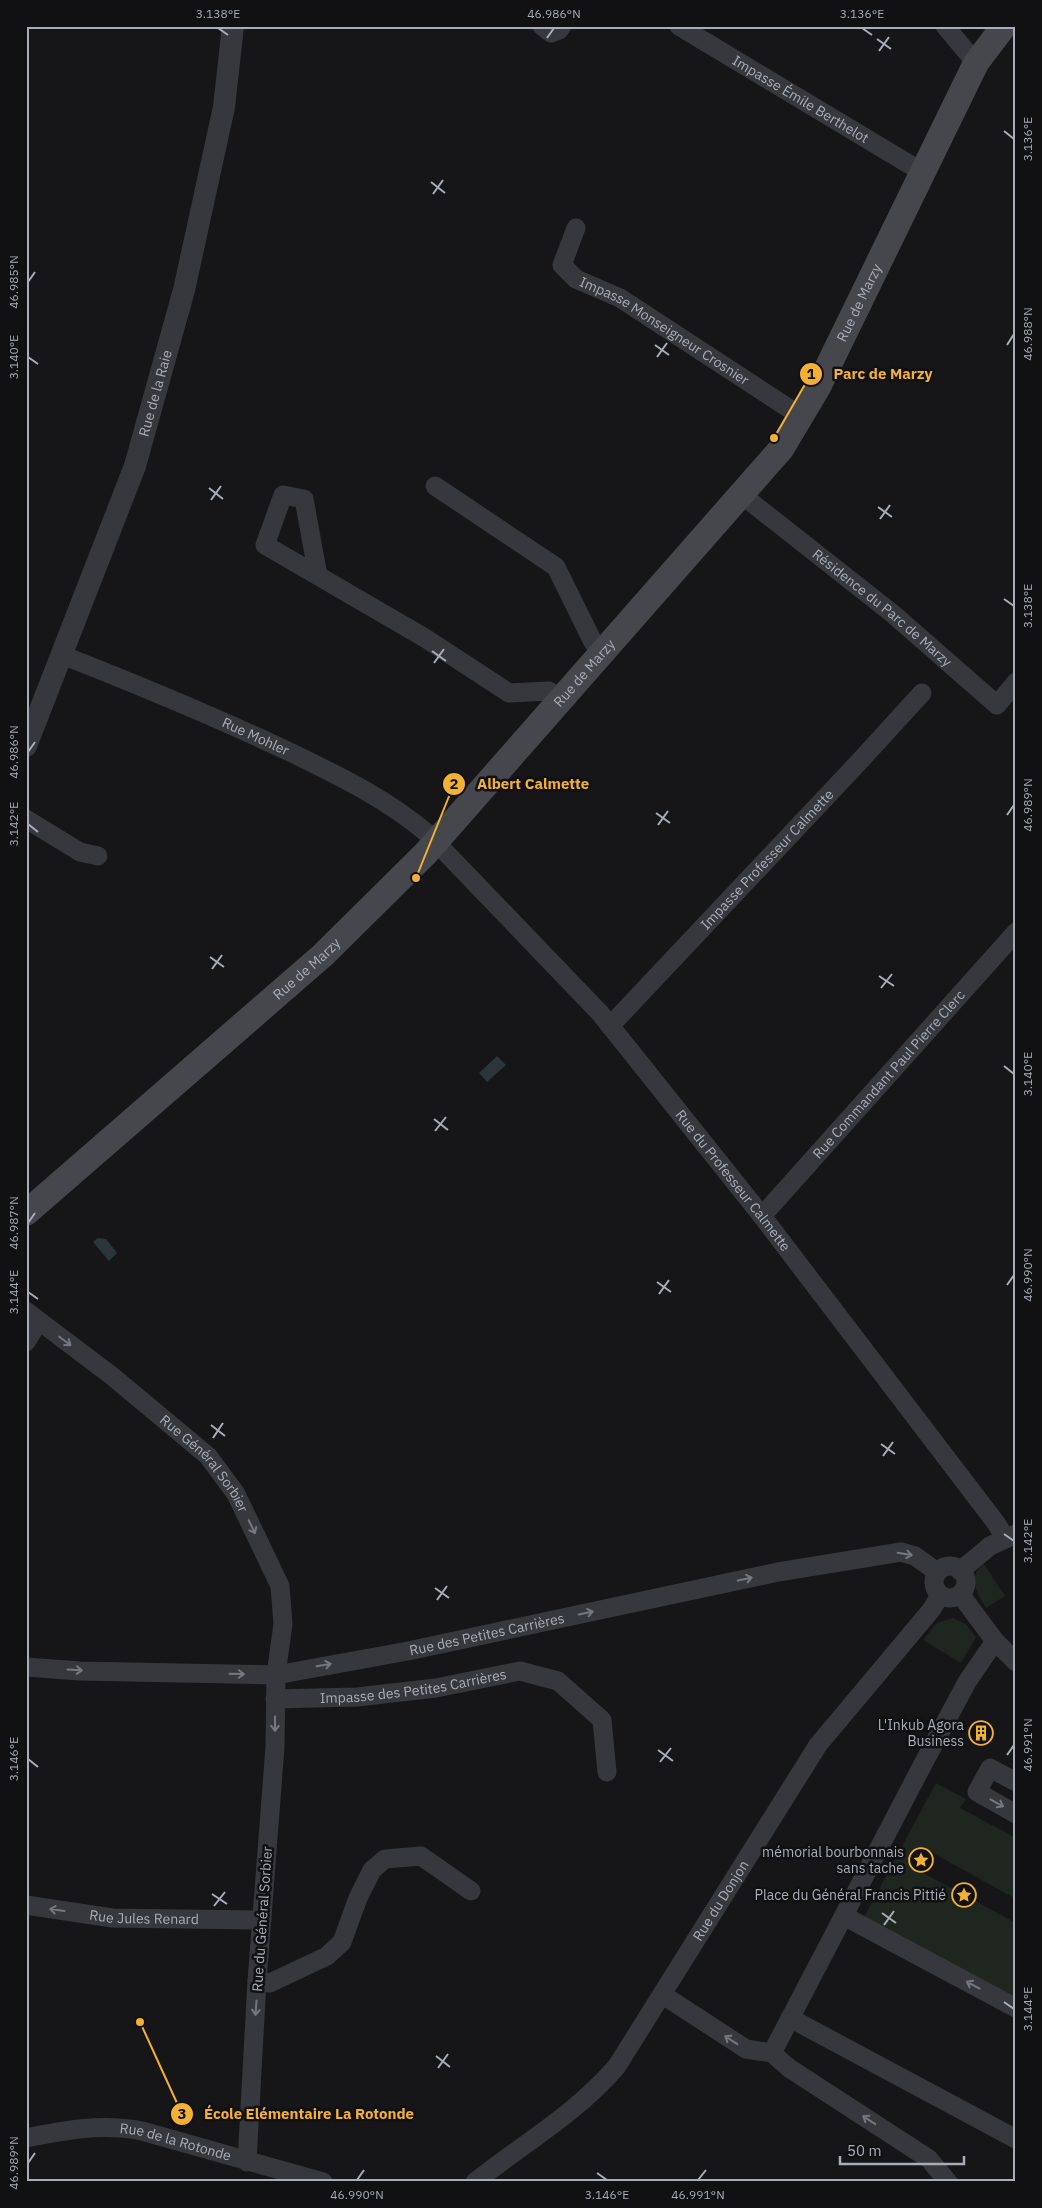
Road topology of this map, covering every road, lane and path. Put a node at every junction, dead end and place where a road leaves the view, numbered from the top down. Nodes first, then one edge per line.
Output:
1 (233, 26) edge
2 (542, 26) edge
3 (562, 26) edge
4 (679, 26) edge
5 (945, 26) edge
6 (1004, 26) edge
7 (976, 63) junction
8 (922, 172) junction
9 (576, 228) dead end
10 (802, 417) junction
11 (435, 486) dead end
12 (742, 496) junction
13 (318, 576) dead end
14 (604, 653) junction
15 (62, 655) junction
16 (1016, 682) edge
17 (922, 693) dead end
18 (562, 700) junction
19 (26, 746) edge
20 (26, 819) edge
21 (436, 842) junction
22 (98, 856) dead end
23 (1016, 932) edge
24 (610, 1026) junction
25 (26, 1213) edge
26 (762, 1216) junction
27 (33, 1316) edge
28 (26, 1342) edge
29 (1011, 1537) edge
30 (960, 1570) junction
31 (938, 1572) junction
32 (960, 1594) junction
33 (940, 1595) junction
34 (996, 1641) junction
35 (1016, 1662) edge
36 (26, 1667) edge
37 (276, 1675) junction
38 (275, 1699) junction
39 (607, 1772) dead end
40 (1016, 1782) edge
41 (1016, 1814) edge
42 (471, 1891) dead end
43 (26, 1905) edge
44 (844, 1916) junction
45 (262, 1920) junction
46 (257, 1981) junction
47 (662, 1994) junction
48 (1016, 2008) edge
49 (790, 2018) junction
50 (772, 2053) junction
51 (26, 2138) edge
52 (1016, 2139) edge
53 (248, 2162) junction
54 (323, 2182) edge
55 (475, 2182) edge
56 (948, 2182) edge

1 - 15 street, Rue de la Raie
2 - 3 street
4 - 8 street, Impasse Émile Berthelot
5 - 7 street
6 - 7 main road, Rue de Marzy
7 - 8 main road, Rue de Marzy
8 - 10 main road, Rue de Marzy
9 - 10 street, Impasse Monseigneur Crosnier
10 - 12 main road, Rue de Marzy
11 - 14 street
12 - 14 main road, Rue de Marzy
12 - 16 street, Résidence du Parc de Marzy
13 - 18 street
14 - 18 main road, Rue de Marzy
15 - 19 street, Rue de la Raie
15 - 21 street, Rue Mohler
17 - 24 street, Impasse Professeur Calmette
18 - 21 main road, Rue de Marzy
20 - 22 street
21 - 24 street, Rue du Professeur Calmette
21 - 25 main road, Rue de Marzy
23 - 26 street, Rue Commandant Paul Pierre Clerc
24 - 26 street, Rue du Professeur Calmette
26 - 29 street, Rue du Professeur Calmette
27 - 28 street
27 -> 37 street, Rue Général Sorbier
29 - 30 street
30 - 31 street
30 - 32 street
31 - 33 street
37 -> 31 street, Rue des Petites Carrières
32 - 33 street
32 - 34 street
33 - 47 street, Rue du Donjon
34 - 35 street
34 - 44 street
36 -> 37 street, Rue des Petites Carrières
37 - 38 street, Rue du Général Sorbier
38 - 39 street, Impasse des Petites Carrières
38 -> 45 street, Rue du Général Sorbier
40 -> 41 street
42 - 46 street
45 -> 43 street, Rue Jules Renard
48 -> 44 street
44 - 49 street
45 - 46 street, Rue du Général Sorbier
46 -> 53 street, Rue du Général Sorbier
50 -> 47 street
47 - 55 street, Rue du Donjon
49 - 50 street
49 - 52 street
56 -> 50 street
51 - 53 street, Rue de la Rotonde
53 - 54 street, Rue de la Rotonde

